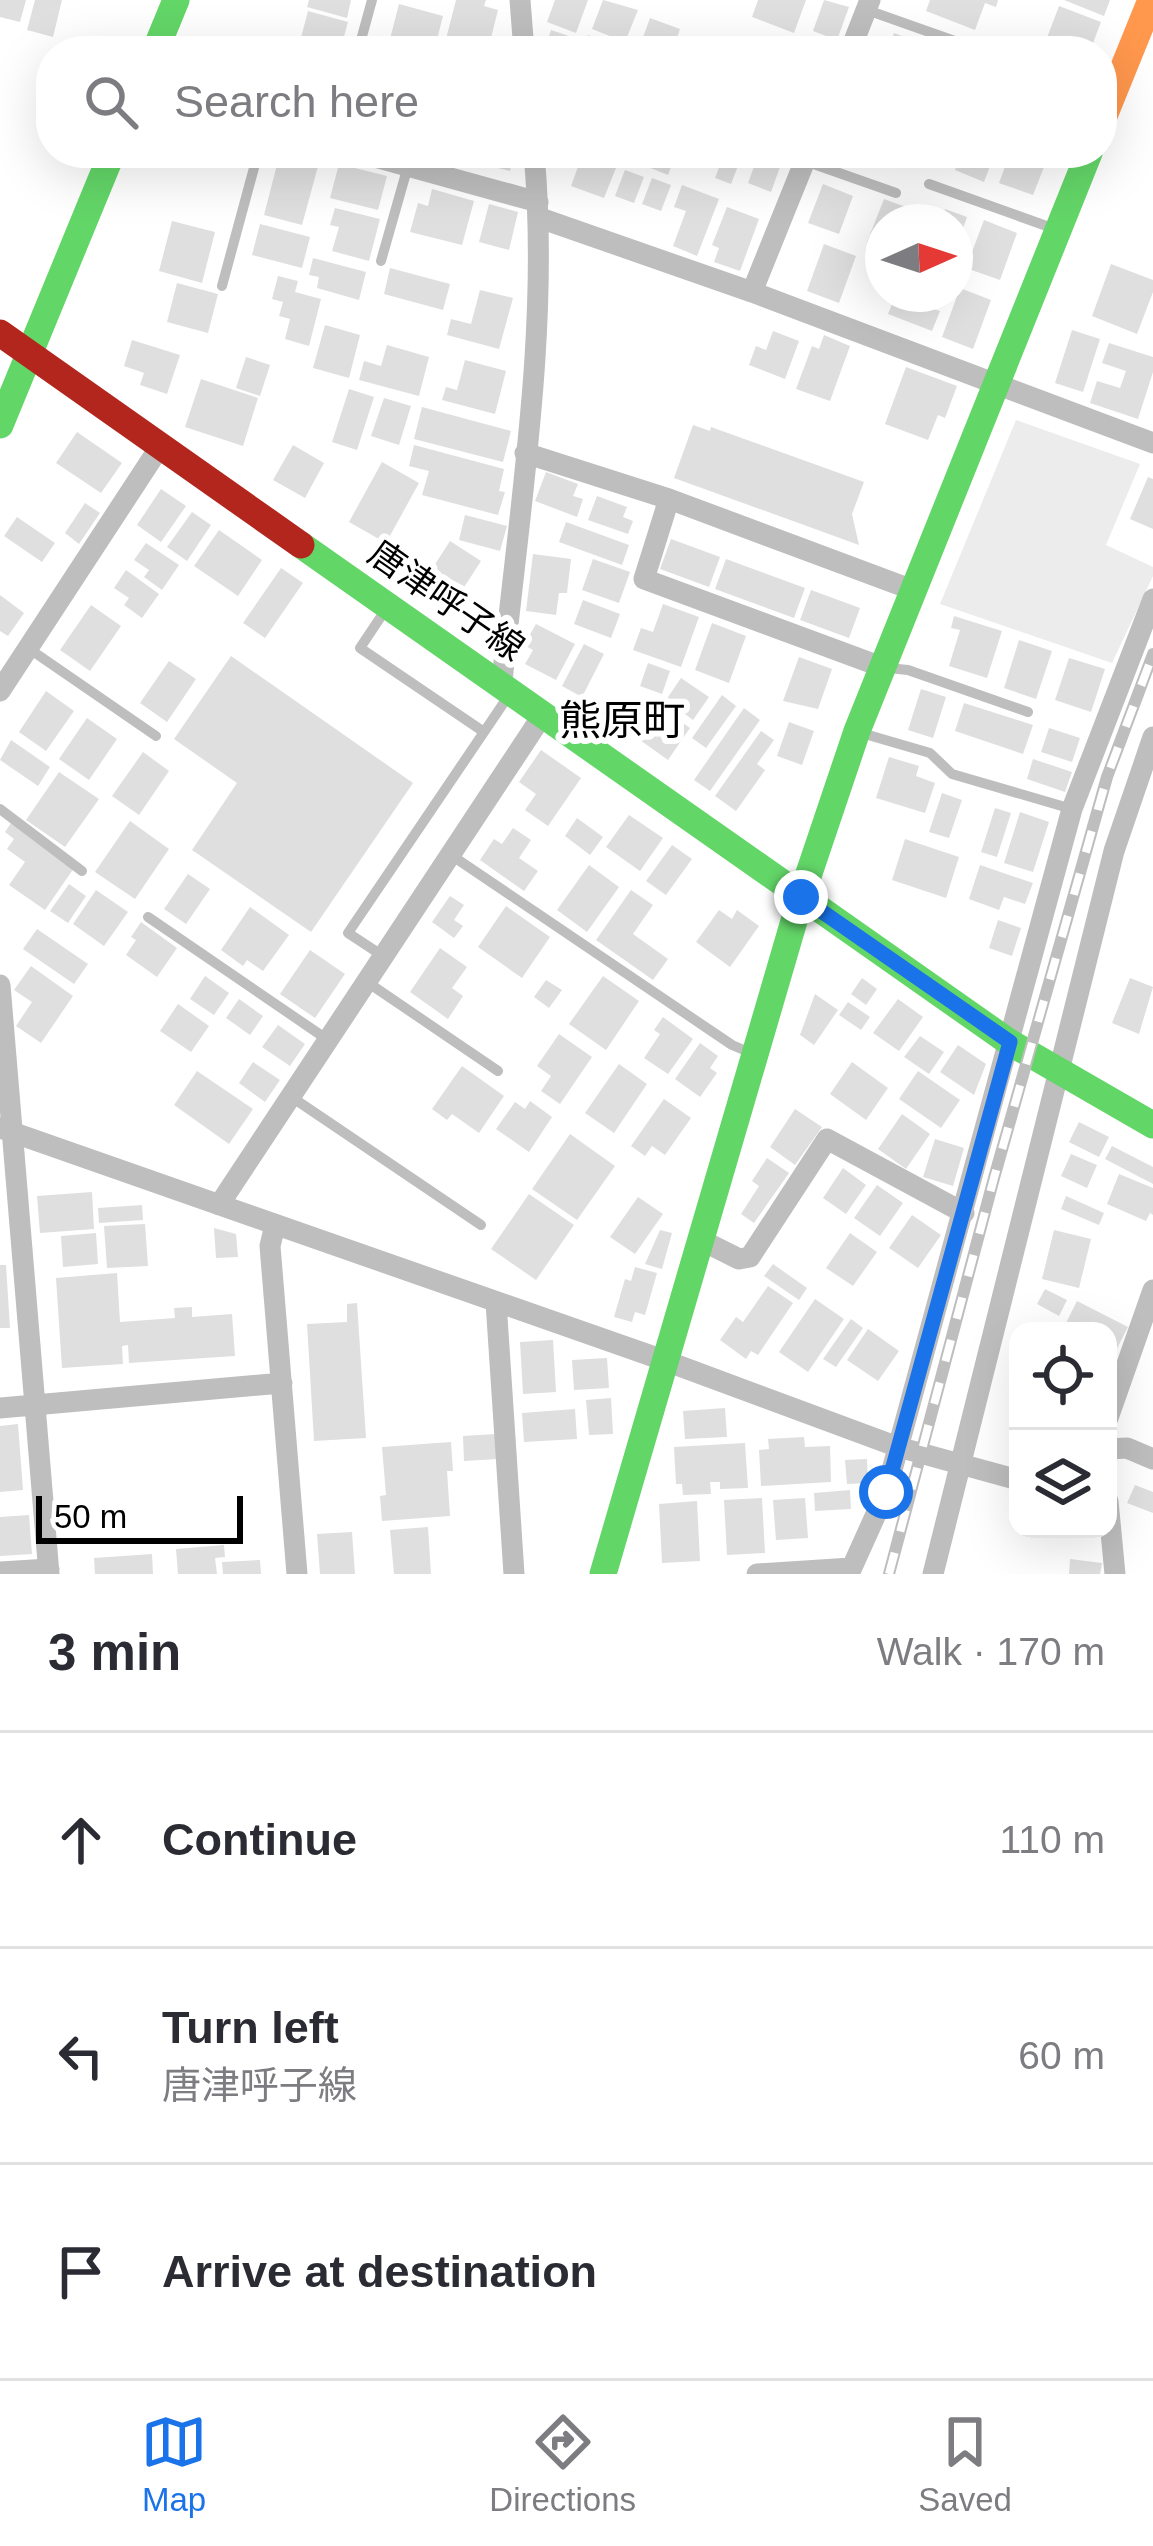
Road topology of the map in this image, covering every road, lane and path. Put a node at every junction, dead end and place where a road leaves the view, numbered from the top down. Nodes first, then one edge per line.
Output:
1 (176, 0) edge
2 (372, 0) edge
3 (520, 0) edge
4 (1151, 0) edge
5 (868, 5) edge
6 (160, 36) edge
7 (362, 36) edge
8 (524, 36) edge
9 (856, 36) edge
10 (946, 36) edge
11 (1145, 37) edge
12 (1117, 92) edge
13 (106, 168) edge
14 (254, 168) edge
15 (406, 168) edge
16 (413, 168) edge
17 (535, 168) edge
18 (803, 168) edge
19 (833, 168) edge
20 (1083, 168) edge
21 (929, 184) dead end
22 (896, 194) dead end
23 (539, 210) junction
24 (1058, 230) junction
25 (382, 261) dead end
26 (222, 286) dead end
27 (752, 292) junction
28 (0, 333) edge
29 (29, 353) junction
30 (997, 383) junction
31 (0, 424) edge
32 (1153, 443) edge
33 (161, 445) junction
34 (525, 453) junction
35 (668, 500) junction
36 (913, 590) junction
37 (1153, 599) edge
38 (389, 604) junction
39 (28, 648) junction
40 (882, 667) junction
41 (507, 686) junction
42 (0, 691) edge
43 (1028, 712) dead end
44 (544, 713) junction
45 (856, 731) junction
46 (484, 732) junction
47 (156, 736) dead end
48 (1153, 736) edge
49 (0, 809) edge
50 (1072, 809) junction
51 (450, 854) junction
52 (82, 871) dead end
53 (801, 897) junction
54 (148, 916) dead end
55 (383, 956) junction
56 (366, 981) junction
57 (0, 985) edge
58 (328, 1040) junction
59 (1010, 1042) junction
60 (754, 1054) junction
61 (498, 1071) dead end
62 (1057, 1071) junction
63 (290, 1096) junction
64 (1153, 1124) edge
65 (6, 1131) edge
66 (219, 1205) junction
67 (964, 1213) junction
68 (275, 1225) junction
69 (481, 1225) dead end
70 (699, 1239) junction
71 (11, 1249) edge
72 (1153, 1290) edge
73 (496, 1302) junction
74 (666, 1361) junction
75 (282, 1383) junction
76 (1117, 1392) edge
77 (35, 1405) junction
78 (0, 1408) edge
79 (898, 1447) junction
80 (1117, 1449) edge
81 (1153, 1459) edge
82 (960, 1466) junction
83 (1009, 1478) edge
84 (1111, 1538) edge
85 (850, 1571) edge
86 (0, 1572) edge
87 (49, 1572) edge
88 (297, 1574) edge
89 (514, 1574) edge
90 (603, 1574) edge
91 (757, 1574) edge
92 (933, 1574) edge
93 (1114, 1574) edge

1 - 6 street
2 - 7 lane
3 - 8 street
4 - 11 street
5 - 9 street
5 - 10 lane
11 - 12 street
13 - 29 street
14 - 26 lane
15 - 25 lane
16 - 23 street
17 - 23 street
18 - 27 street
19 - 22 lane
20 - 24 street
21 - 24 lane
23 - 27 street
23 - 34 street
24 - 30 street
27 - 30 street
28 - 29 street, 唐津呼子線
29 - 31 street
29 - 33 street, 唐津呼子線
30 - 32 street
30 - 36 street
33 - 38 street, 唐津呼子線
33 - 39 street
34 - 35 street
34 - 41 street
35 - 36 street
35 - 40 street
36 - 40 street
37 - 50 street
38 - 41 street, 唐津呼子線
38 - 46 lane
39 - 42 street
39 - 47 lane
40 - 43 lane
40 - 45 street
41 - 44 street, 唐津呼子線
41 - 46 lane
44 - 51 street
44 - 53 street, 唐津呼子線
45 - 50 lane
45 - 53 street
46 - 55 lane
48 - 62 street
49 - 52 lane
50 - 59 street
51 - 55 street
51 - 60 lane
53 - 59 street, 唐津呼子線
53 - 60 street
54 - 58 lane
55 - 56 street
56 - 58 street
56 - 61 lane
57 - 65 street
58 - 63 street
59 - 62 street, 唐津呼子線
59 - 67 street
60 - 70 street
62 - 64 street, 唐津呼子線
62 - 82 street
63 - 66 street
63 - 69 lane
65 - 66 street
65 - 71 street
66 - 68 street
67 - 70 street
67 - 79 street
68 - 73 street
68 - 75 street
70 - 74 street
71 - 77 street
72 - 76 street
73 - 74 street
73 - 89 street
74 - 79 street
74 - 90 street
75 - 77 street
75 - 88 street
77 - 78 street
77 - 87 street
79 - 82 street
79 - 85 street
80 - 81 street
82 - 83 street
82 - 92 street
84 - 93 street
85 - 91 street
86 - 87 street

